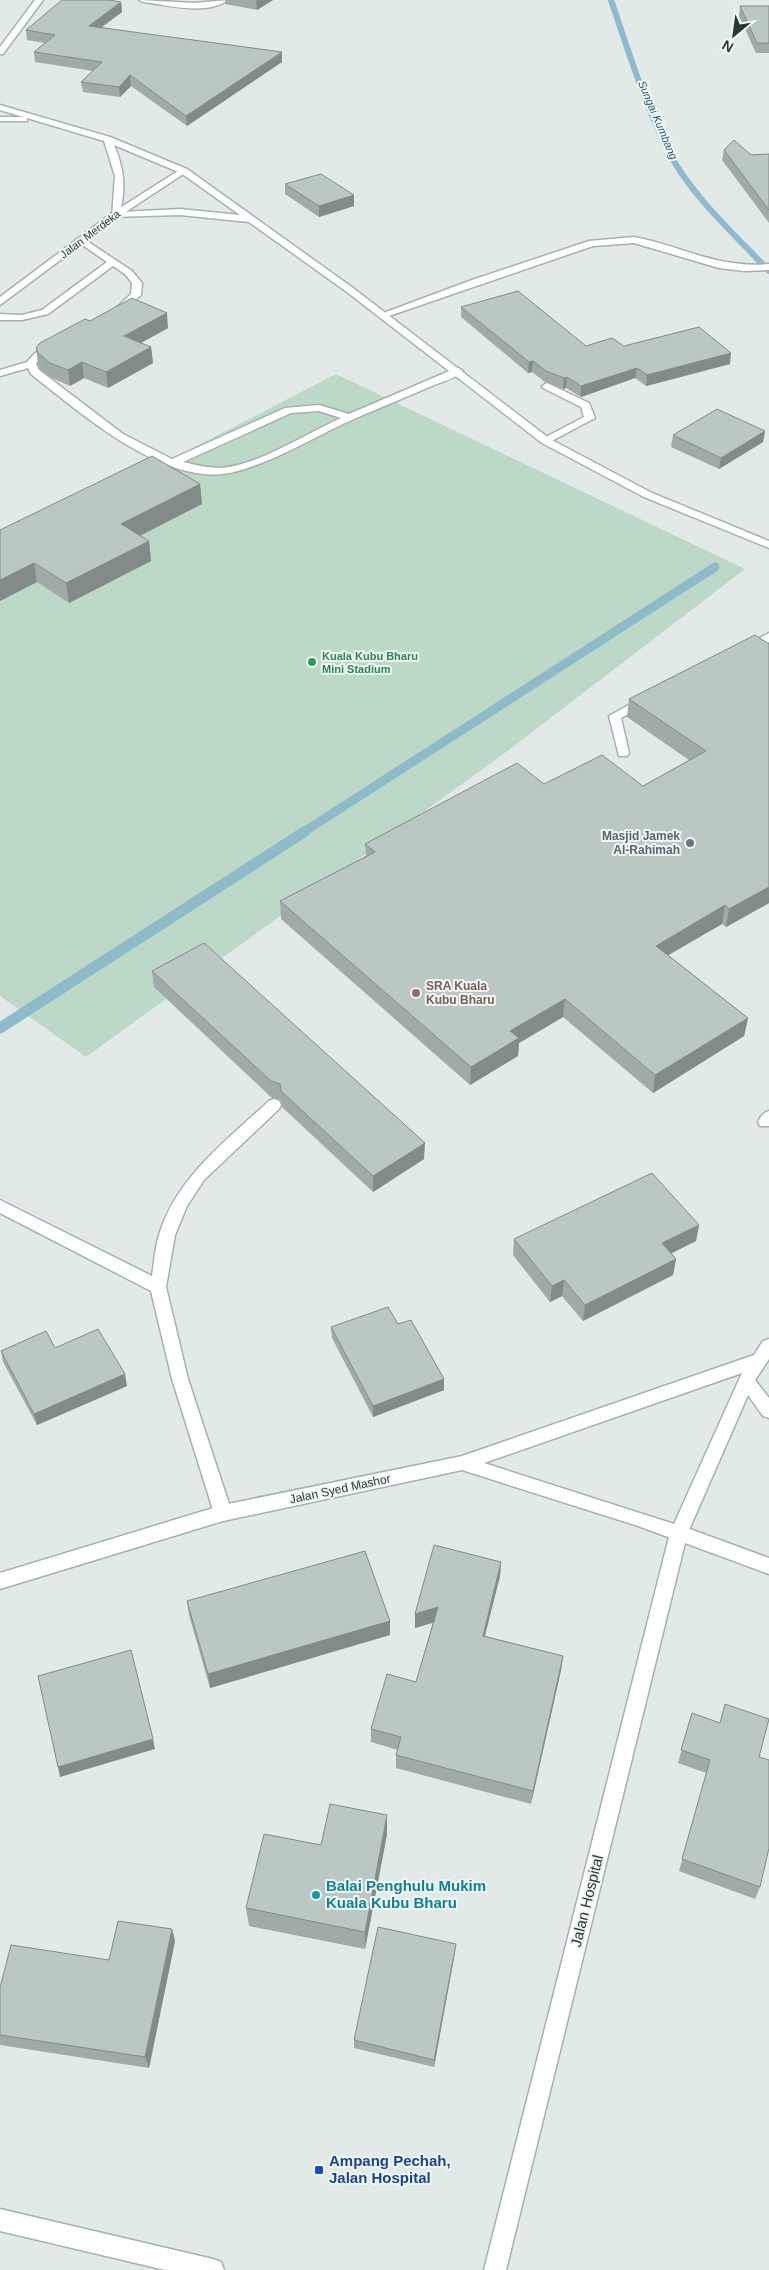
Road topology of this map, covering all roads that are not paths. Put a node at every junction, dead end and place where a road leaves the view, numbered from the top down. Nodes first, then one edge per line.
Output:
1 (38, 0) edge
2 (143, 0) edge
3 (224, 0) edge
4 (20, 24) junction
5 (0, 42) edge
6 (0, 52) edge
7 (0, 107) edge
8 (0, 119) edge
9 (45, 120) junction
10 (108, 138) junction
11 (184, 171) junction
12 (115, 215) junction
13 (251, 219) junction
14 (81, 240) junction
15 (113, 262) junction
16 (769, 267) edge
17 (0, 302) edge
18 (383, 315) junction
19 (0, 318) edge
20 (106, 318) edge
21 (63, 341) edge
22 (31, 364) junction
23 (458, 371) junction
24 (0, 373) edge
25 (548, 386) edge
26 (350, 417) junction
27 (546, 441) junction
28 (174, 462) junction
29 (769, 545) edge
30 (769, 637) edge
31 (735, 654) edge
32 (658, 694) edge
33 (623, 753) dead end
34 (274, 1104) edge
35 (0, 1206) edge
36 (158, 1287) junction
37 (769, 1346) edge
38 (759, 1360) junction
39 (746, 1380) junction
40 (769, 1411) edge
41 (462, 1464) junction
42 (223, 1513) junction
43 (679, 1533) junction
44 (769, 1566) edge
45 (0, 1581) edge
46 (0, 2220) edge
47 (213, 2270) edge
48 (495, 2270) edge

1 - 4 main road
2 - 3 main road
4 - 5 main road
4 - 6 main road
7 - 9 main road
8 - 9 main road
9 - 10 main road
10 - 11 main road
10 - 12 main road
11 - 12 main road, Jalan Merdeka
11 - 13 main road
12 - 13 main road
12 - 14 main road, Jalan Merdeka
13 - 18 main road
14 - 15 main road
14 - 17 main road, Jalan Merdeka
15 - 19 main road
15 - 20 main road
16 - 18 main road
18 - 23 main road
21 - 22 main road
22 - 24 main road
22 - 28 main road
23 - 26 main road
23 - 27 main road
25 - 27 main road
26 - 28 main road
26 - 28 main road
27 - 29 main road
30 - 31 main road
32 - 33 main road
34 - 36 main road
35 - 36 main road
36 - 42 main road
37 - 38 main road, Jalan Hospital
38 - 39 main road, Jalan Hospital
38 - 41 main road
39 - 40 main road
39 - 43 main road, Jalan Hospital
41 - 42 main road, Jalan Syed Mashor
41 - 43 main road, Jalan Syed Mashor
42 - 45 main road, Jalan Syed Mashor
43 - 44 main road, Jalan Syed Mashor
43 - 48 main road, Jalan Hospital
46 - 47 main road

